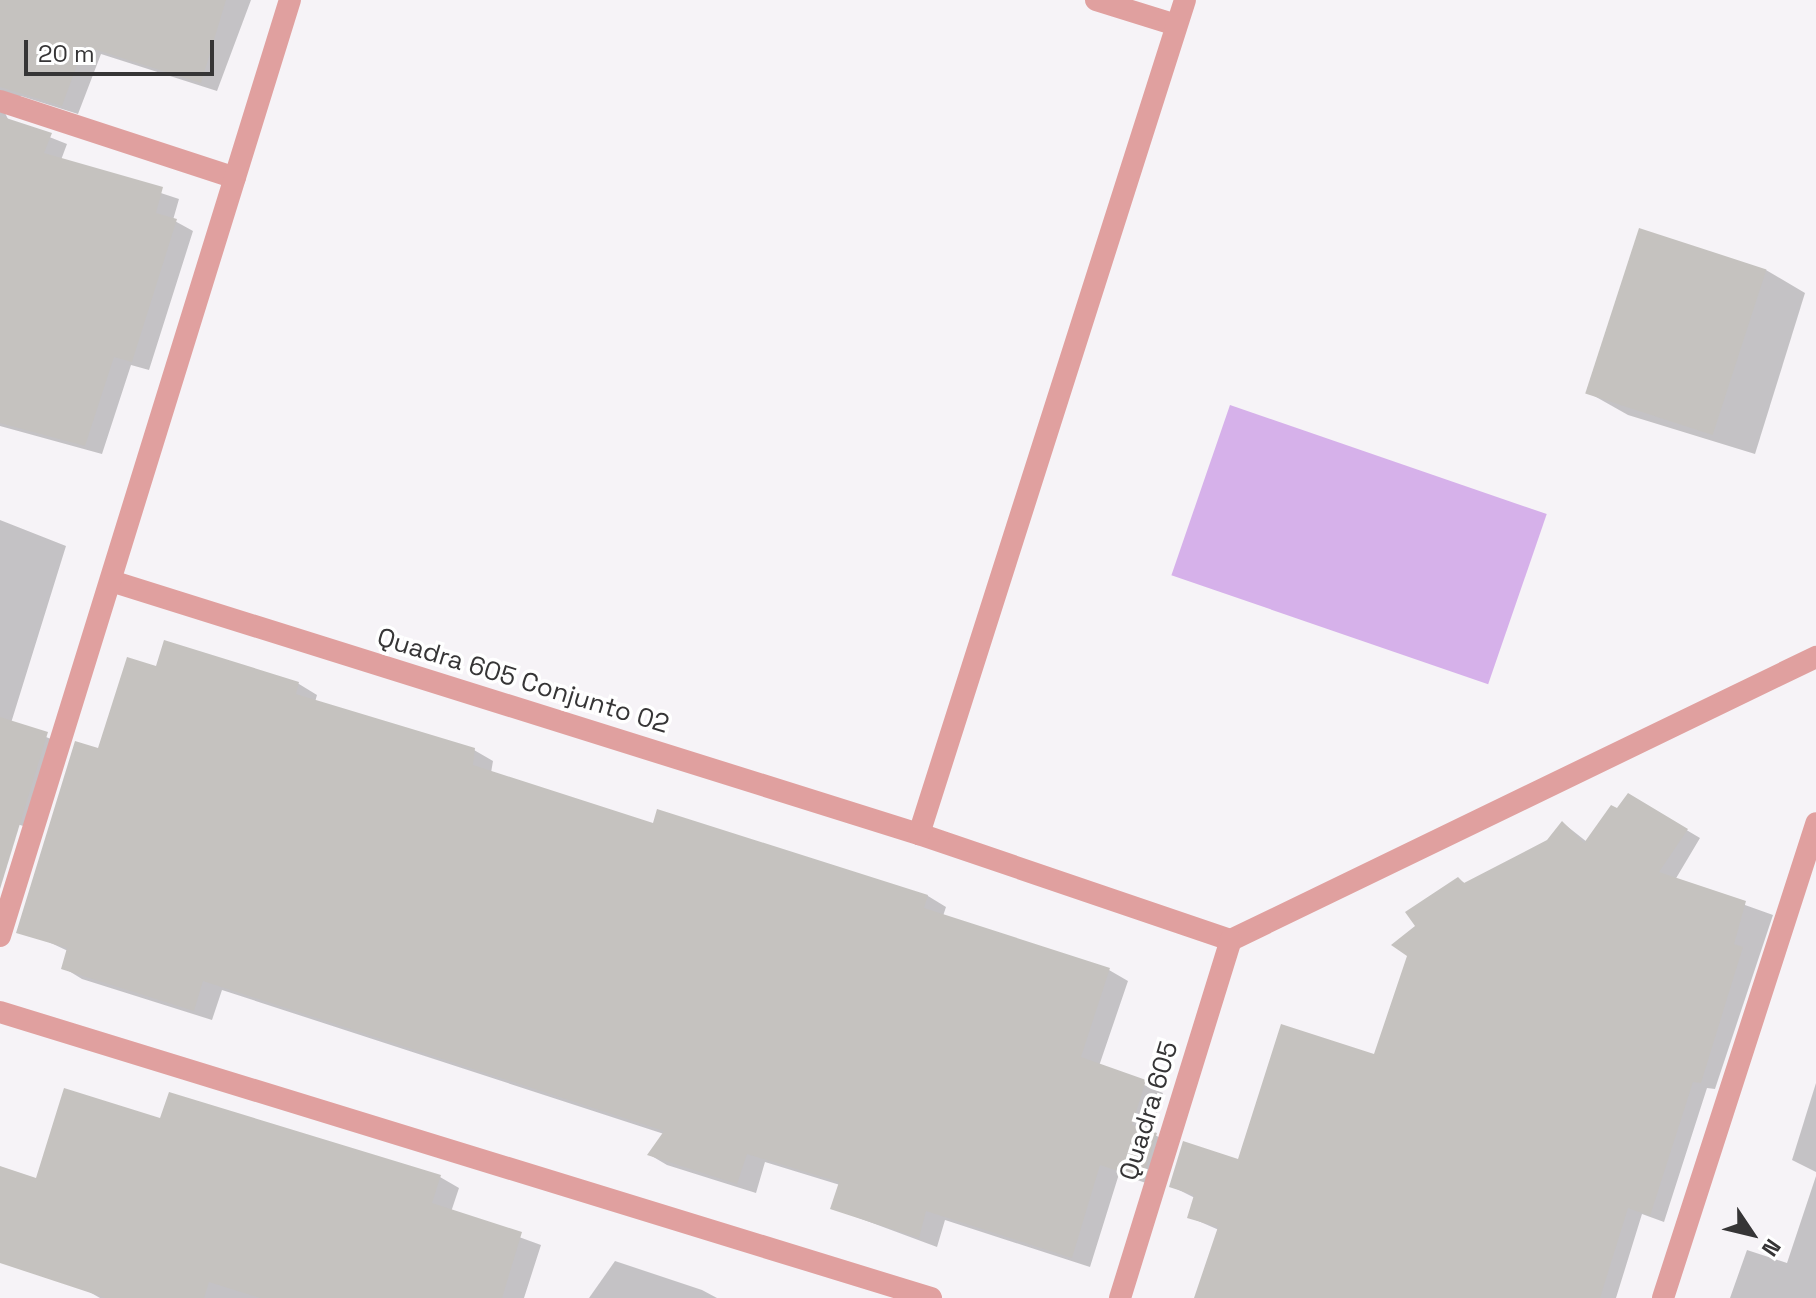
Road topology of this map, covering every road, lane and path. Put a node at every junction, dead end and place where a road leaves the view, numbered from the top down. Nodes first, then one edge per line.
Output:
1 (290, 0) edge
2 (1096, 0) edge
3 (1185, 0) edge
4 (1176, 25) junction
5 (0, 101) edge
6 (235, 178) junction
7 (111, 581) junction
8 (1816, 657) edge
9 (1816, 823) edge
10 (919, 834) junction
11 (0, 936) edge
12 (1231, 940) junction
13 (0, 1012) edge
14 (931, 1298) edge
15 (1120, 1298) edge
16 (1663, 1298) edge

1 - 6 street
2 - 4 street
3 - 4 street
4 - 10 street
5 - 6 street
6 - 7 street
7 - 10 street, Quadra 605 Conjunto 02
7 - 11 street
8 - 12 street
9 - 16 street
10 - 12 street, Quadra 605 Conjunto 02
12 - 15 street, Quadra 605
13 - 14 street

